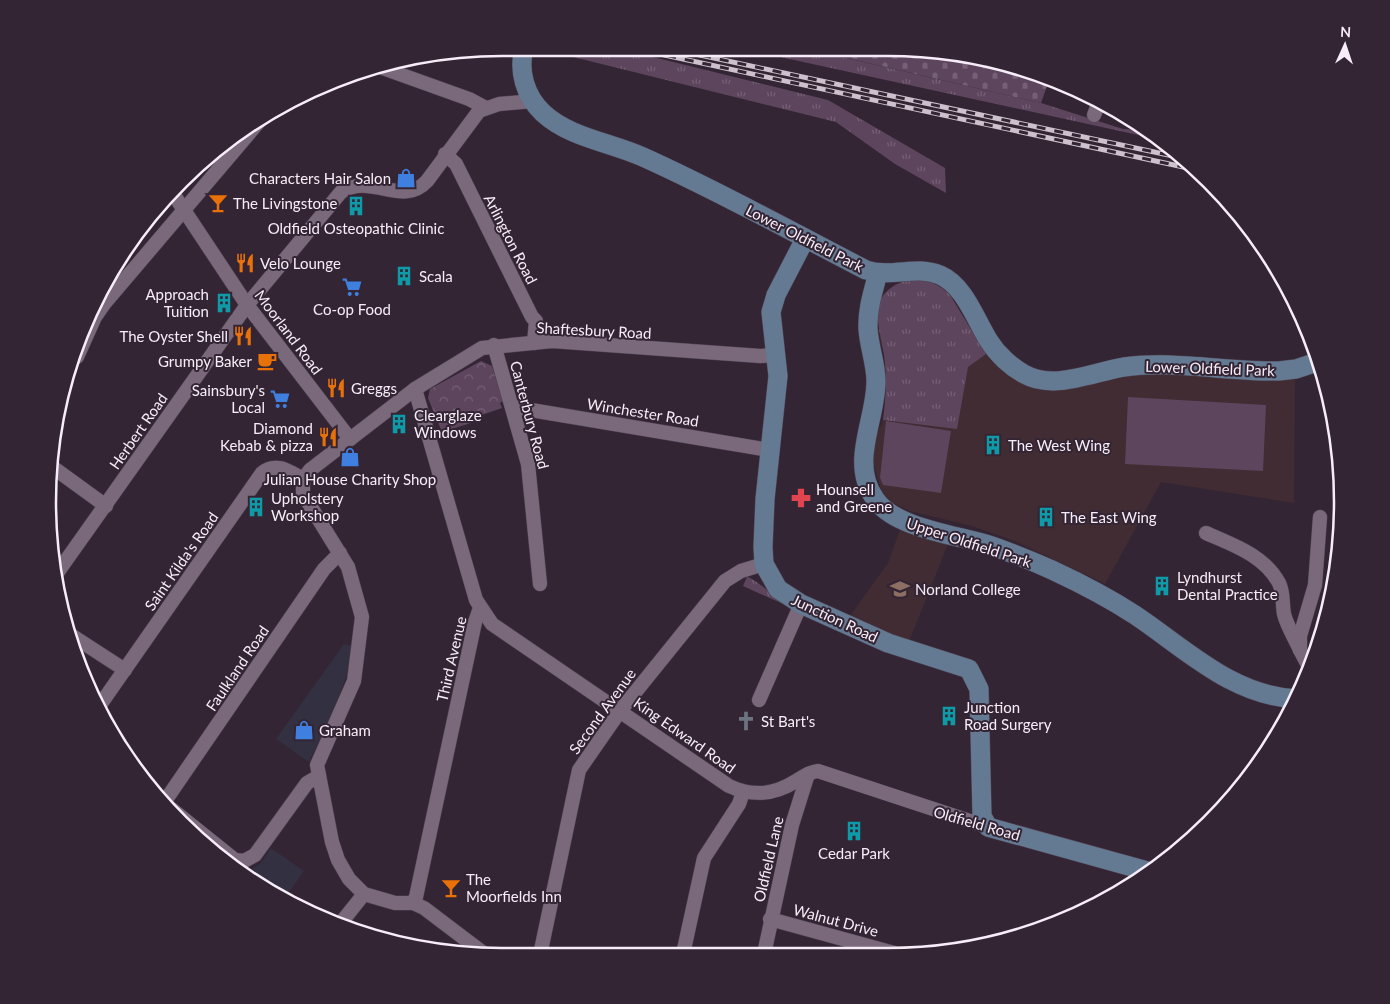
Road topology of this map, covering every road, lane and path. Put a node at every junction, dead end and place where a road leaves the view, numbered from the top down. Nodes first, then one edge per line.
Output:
1 (523, 56) edge
2 (389, 70) edge
3 (533, 101) junction
4 (484, 107) junction
5 (246, 137) edge
6 (445, 154) junction
7 (176, 198) edge
8 (185, 210) junction
9 (805, 239) junction
10 (878, 274) junction
11 (247, 305) junction
12 (99, 311) edge
13 (534, 343) junction
14 (494, 345) junction
15 (777, 355) junction
16 (1312, 364) edge
17 (415, 389) junction
18 (512, 407) junction
19 (350, 439) junction
20 (769, 450) junction
21 (57, 471) edge
22 (304, 479) junction
23 (106, 506) junction
24 (1321, 517) dead end
25 (1206, 533) dead end
26 (340, 553) junction
27 (764, 564) junction
28 (61, 567) edge
29 (540, 584) dead end
30 (801, 604) junction
31 (480, 608) junction
32 (78, 640) edge
33 (1300, 650) junction
34 (1305, 659) edge
35 (125, 670) junction
36 (1288, 698) edge
37 (759, 700) dead end
38 (103, 701) edge
39 (620, 710) junction
40 (808, 774) junction
41 (319, 776) junction
42 (743, 792) junction
43 (168, 797) edge
44 (988, 827) junction
45 (237, 860) edge
46 (1141, 869) edge
47 (364, 894) junction
48 (409, 904) junction
49 (344, 919) edge
50 (770, 919) junction
51 (474, 947) edge
52 (541, 948) edge
53 (684, 948) edge
54 (765, 948) edge
55 (876, 948) edge

1 - 3 street
2 - 4 street
3 - 4 street
3 - 9 street, Lower Oldfield Park
4 - 6 street, Herbert Road
5 - 8 street
6 - 11 street, Herbert Road
6 - 13 street, Arlington Road
7 - 8 street, Moorland Road
8 - 11 street, Moorland Road
8 - 12 street
9 - 10 street, Lower Oldfield Park
9 - 15 street, Junction Road
10 - 16 street, Lower Oldfield Park
10 - 36 street, Upper Oldfield Park
11 - 19 street, Moorland Road
11 - 23 street, Herbert Road
13 - 14 street, Shaftesbury Road
13 - 15 street, Shaftesbury Road
14 - 17 street, Shaftesbury Road
14 - 18 street, Canterbury Road
15 - 20 street, Junction Road
17 - 19 street, Shaftesbury Road
17 - 31 street, Third Avenue
18 - 20 street, Winchester Road
18 - 29 street, Canterbury Road
19 - 22 street, Shaftesbury Road
20 - 27 street, Junction Road
21 - 23 street
22 - 26 street
22 - 35 street, Saint Kilda's Road
23 - 28 street, Herbert Road
24 - 33 street
25 - 33 street
26 - 41 street
26 - 43 street, Faulkland Road
27 - 30 street, Junction Road
27 - 39 street, Second Avenue
30 - 37 street
30 - 44 street, Junction Road
31 - 39 street, King Edward Road
31 - 48 street, Third Avenue
32 - 35 street
33 - 34 street
35 - 38 street, Saint Kilda's Road
39 - 42 street, King Edward Road
39 - 52 street, Second Avenue
40 - 42 street, King Edward Road
40 - 44 street, Oldfield Road
40 - 50 street, Oldfield Lane
41 - 45 street
41 - 47 street
42 - 53 street
44 - 46 street, Oldfield Road
47 - 48 street
47 - 49 street
48 - 51 street
50 - 54 street, Oldfield Lane
50 - 55 street, Walnut Drive

